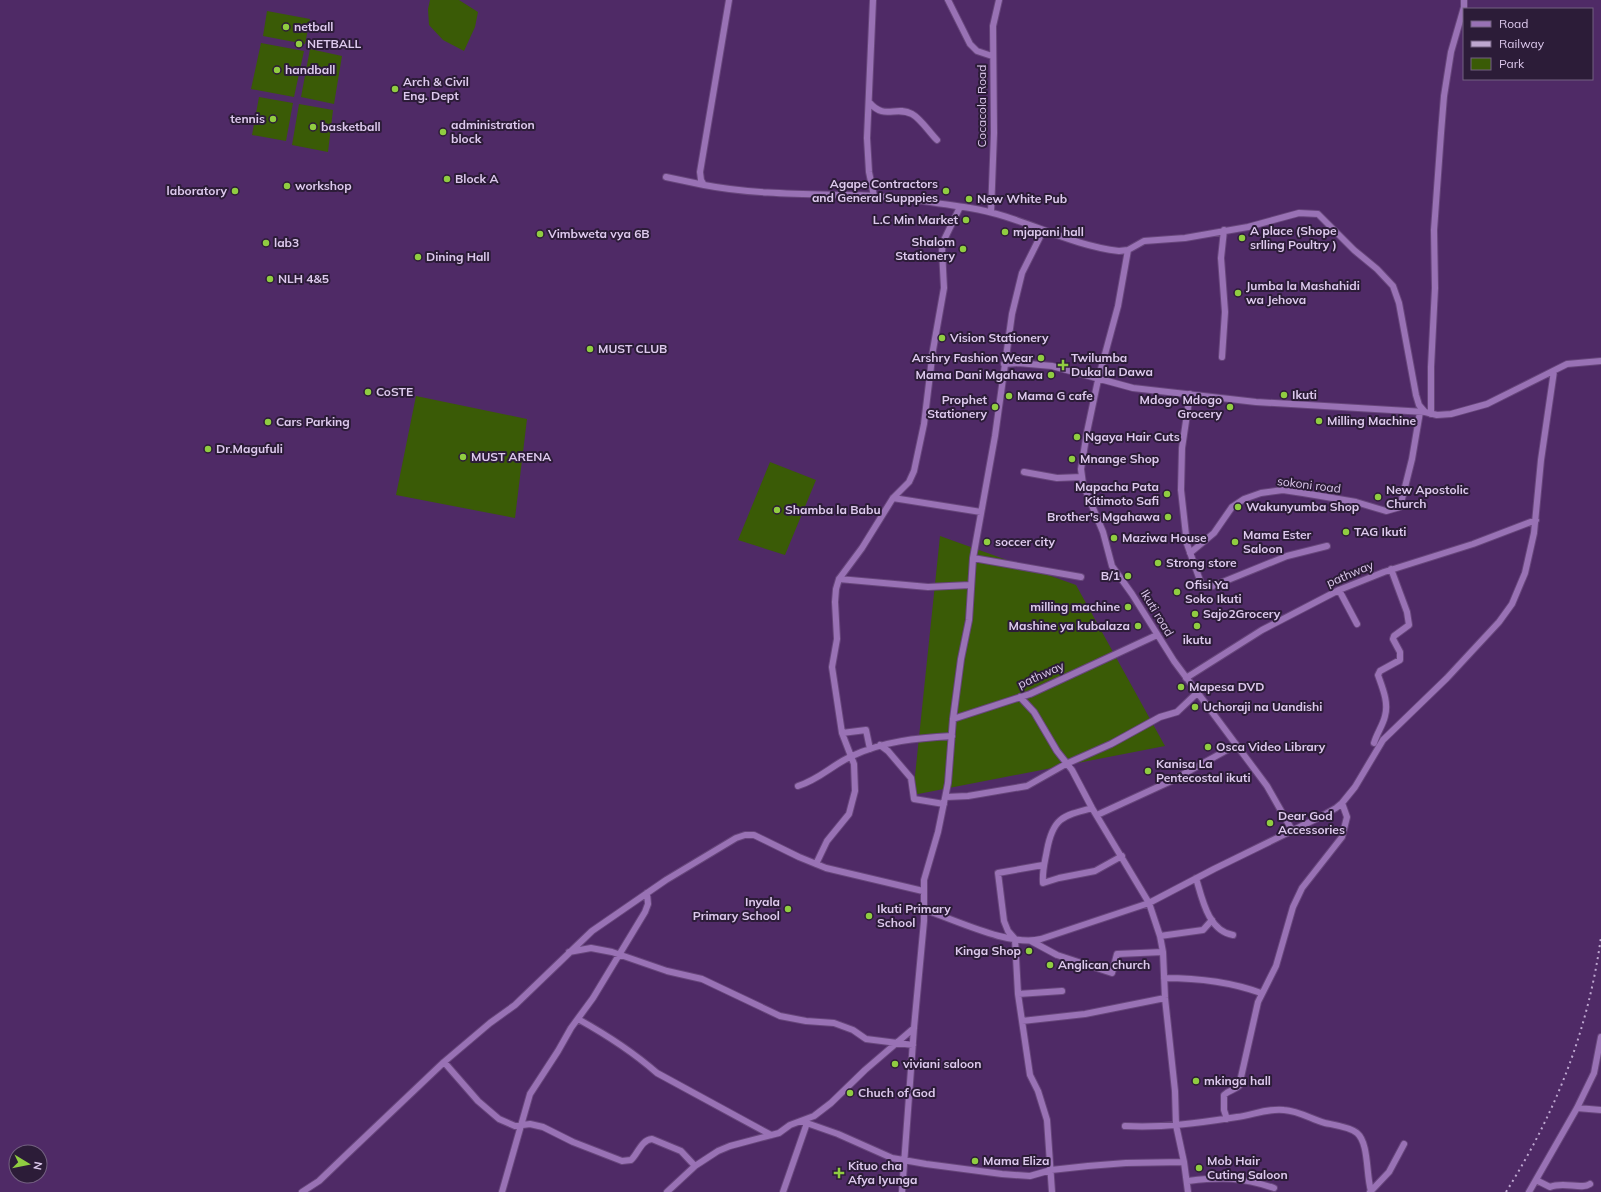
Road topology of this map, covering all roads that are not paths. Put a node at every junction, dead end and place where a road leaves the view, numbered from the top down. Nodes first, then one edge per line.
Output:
1 (729, 0) edge
2 (873, 0) edge
3 (948, 0) edge
4 (999, 0) edge
5 (1463, 10) edge
6 (992, 56) junction
7 (869, 102) junction
8 (937, 140) dead end
9 (666, 177) dead end
10 (704, 185) junction
11 (874, 196) junction
12 (960, 207) junction
13 (990, 212) junction
14 (1224, 230) junction
15 (1043, 231) junction
16 (1128, 250) junction
17 (1222, 357) dead end
18 (1601, 361) edge
19 (1004, 364) junction
20 (1554, 371) junction
21 (1098, 380) junction
22 (1190, 394) junction
23 (1426, 413) junction
24 (1024, 472) dead end
25 (1082, 477) junction
26 (893, 498) junction
27 (981, 512) junction
28 (1536, 520) junction
29 (1327, 546) dead end
30 (1190, 553) junction
31 (973, 558) junction
32 (1391, 569) junction
33 (1080, 577) dead end
34 (839, 579) junction
35 (970, 585) junction
36 (1339, 590) junction
37 (1356, 624) dead end
38 (1157, 635) junction
39 (1186, 678) junction
40 (1197, 693) junction
41 (1020, 697) junction
42 (953, 719) junction
43 (842, 733) junction
44 (952, 736) junction
45 (1374, 743) dead end
46 (880, 745) junction
47 (1236, 745) junction
48 (870, 749) junction
49 (851, 756) junction
50 (1066, 764) junction
51 (798, 786) dead end
52 (946, 797) junction
53 (1342, 802) junction
54 (944, 804) junction
55 (1092, 808) junction
56 (1097, 815) junction
57 (1292, 830) junction
58 (1122, 856) junction
59 (816, 864) junction
60 (1043, 865) junction
61 (1196, 878) junction
62 (923, 891) junction
63 (647, 894) junction
64 (1149, 903) junction
65 (925, 910) junction
66 (1212, 920) junction
67 (1233, 935) dead end
68 (1160, 936) junction
69 (1015, 939) junction
70 (1031, 941) junction
71 (568, 952) junction
72 (1163, 952) junction
73 (618, 954) junction
74 (1164, 978) junction
75 (1062, 991) dead end
76 (1262, 993) junction
77 (1018, 994) junction
78 (1165, 998) junction
79 (578, 1019) junction
80 (1022, 1021) junction
81 (914, 1028) junction
82 (1601, 1038) edge
83 (899, 1042) junction
84 (913, 1046) junction
85 (444, 1062) junction
86 (1577, 1108) junction
87 (1601, 1110) edge
88 (1227, 1118) junction
89 (804, 1122) junction
90 (521, 1126) junction
91 (1125, 1126) dead end
92 (1176, 1126) junction
93 (771, 1135) junction
94 (1404, 1144) dead end
95 (905, 1161) junction
96 (1184, 1162) junction
97 (696, 1166) junction
98 (1051, 1170) junction
99 (1536, 1180) junction
100 (1188, 1181) junction
101 (1590, 1184) dead end
102 (1274, 1188) dead end
103 (1370, 1191) edge
104 (302, 1192) edge
105 (502, 1192) edge
106 (667, 1192) edge
107 (783, 1192) edge
108 (902, 1192) edge
109 (1052, 1192) edge
110 (1188, 1192) edge
111 (1529, 1192) edge

1 - 10 street
2 - 7 street
3 - 6 street
4 - 6 street, Cocacola Road
5 - 23 street
6 - 13 street, Cocacola Road
7 - 8 street
7 - 11 street
9 - 10 street
10 - 11 street
11 - 12 street
12 - 13 street
12 - 26 street
13 - 15 street
14 - 16 street
14 - 17 street
14 - 23 street
15 - 16 street
15 - 19 street
16 - 21 street, Ikuti road
18 - 20 street
19 - 21 street
19 - 27 street
20 - 23 street
20 - 28 street
21 - 22 street
21 - 25 street, Ikuti road
22 - 23 street
22 - 30 street
23 - 30 street, sokoni road
24 - 25 street
25 - 38 street, Ikuti road
26 - 27 street
26 - 34 street
27 - 31 street
28 - 32 street, pathway
28 - 53 street
29 - 30 street
31 - 33 street
31 - 35 street
32 - 36 street, pathway
32 - 45 street
34 - 35 street
34 - 43 street
35 - 42 street
36 - 37 street
36 - 39 street, pathway
38 - 39 street, Ikuti road
38 - 41 street, pathway
39 - 40 street, Ikuti road
40 - 47 street, Ikuti road
40 - 50 street
41 - 42 street, pathway
41 - 50 street
42 - 44 street
43 - 48 street
43 - 49 street
44 - 46 street
44 - 52 street
46 - 48 street
46 - 54 street
47 - 56 street
47 - 57 street, Ikuti road
48 - 49 street
49 - 51 street
49 - 59 street
50 - 52 street
50 - 55 street
52 - 54 street
53 - 57 street
53 - 76 street
54 - 62 street
55 - 56 street
55 - 60 street
56 - 58 street
57 - 61 street
58 - 60 street
58 - 64 street
59 - 62 street
59 - 63 street
60 - 69 street
61 - 64 street
61 - 66 street
62 - 65 street
63 - 71 street
63 - 73 street
64 - 68 street
64 - 70 street
65 - 69 street
65 - 81 street
66 - 67 street
66 - 68 street
68 - 72 street
69 - 70 street
69 - 77 street
70 - 72 street
71 - 73 street
71 - 85 street
72 - 74 street
73 - 79 street
73 - 83 street
74 - 76 street
74 - 78 street
75 - 77 street
76 - 88 street
77 - 80 street
78 - 80 street
78 - 92 street
79 - 90 street
79 - 93 street
80 - 98 street
81 - 83 street
81 - 84 street
82 - 86 street
83 - 84 street
83 - 89 street
84 - 95 street
85 - 90 street
85 - 104 street
86 - 87 street
86 - 99 street
88 - 92 street
88 - 103 street
89 - 93 street
89 - 95 street
89 - 107 street
90 - 97 street
90 - 105 street
91 - 92 street
92 - 96 street
93 - 97 street
94 - 103 street
95 - 98 street
95 - 108 street
96 - 98 street
96 - 100 street
97 - 106 street
98 - 109 street
99 - 101 street
99 - 111 street
100 - 102 street
100 - 110 street

